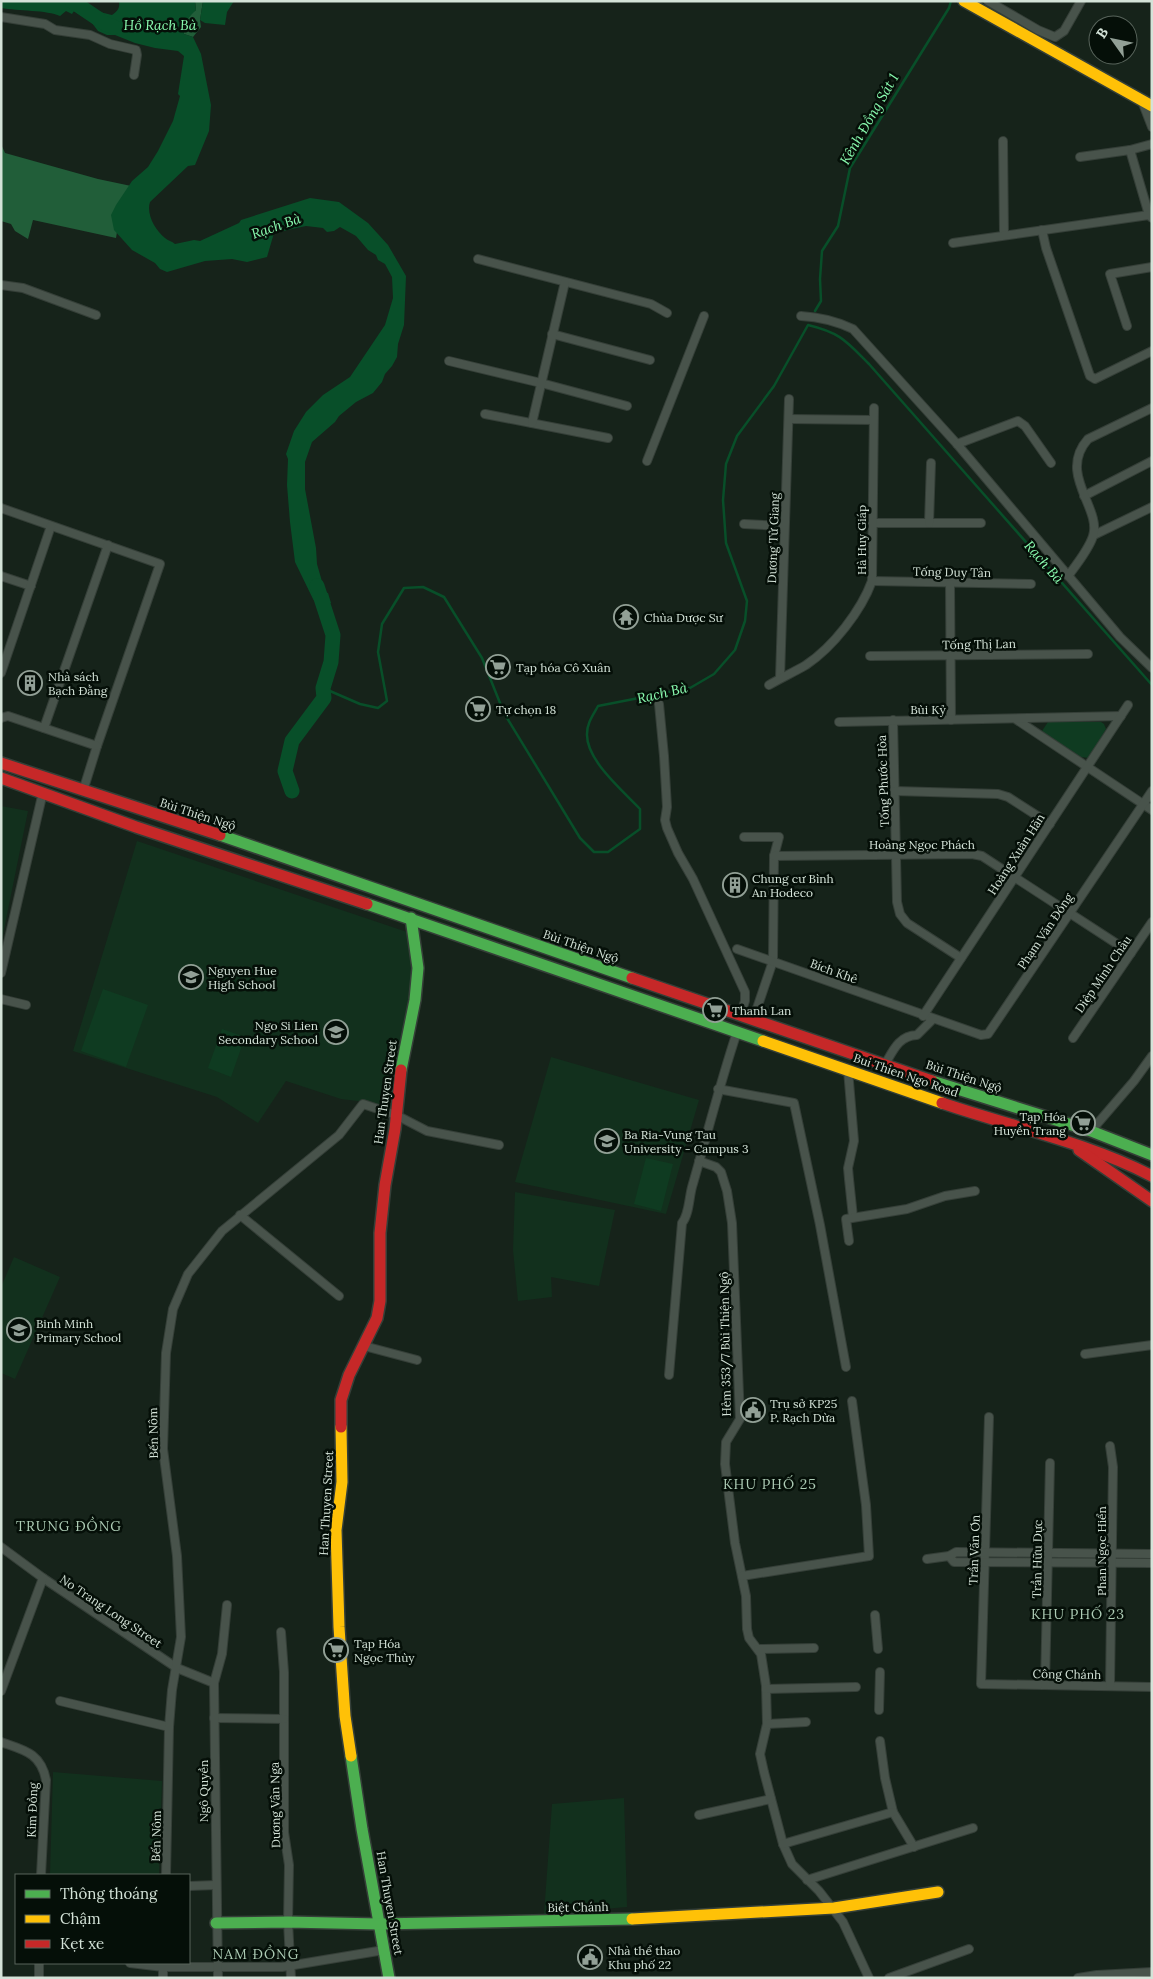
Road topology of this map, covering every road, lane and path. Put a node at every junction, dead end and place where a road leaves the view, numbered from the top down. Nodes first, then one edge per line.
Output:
1 (964, 1) edge
2 (988, 1) edge
3 (1081, 1) edge
4 (1, 17) edge
5 (134, 75) dead end
6 (1147, 103) edge
7 (1152, 127) edge
8 (1003, 141) dead end
9 (1152, 144) edge
10 (1130, 150) junction
11 (1080, 158) dead end
12 (1150, 216) edge
13 (1042, 230) junction
14 (1004, 235) junction
15 (953, 243) dead end
16 (478, 260) dead end
17 (1152, 267) edge
18 (565, 282) junction
19 (1, 285) edge
20 (667, 313) dead end
21 (96, 315) dead end
22 (704, 316) dead end
23 (801, 316) dead end
24 (1127, 326) dead end
25 (552, 334) junction
26 (1152, 351) edge
27 (650, 360) dead end
28 (449, 362) dead end
29 (541, 383) junction
30 (789, 399) dead end
31 (627, 406) dead end
32 (874, 408) dead end
33 (1152, 408) edge
34 (485, 414) dead end
35 (789, 419) junction
36 (873, 420) junction
37 (532, 423) junction
38 (608, 438) dead end
39 (957, 444) junction
40 (647, 461) dead end
41 (1152, 461) edge
42 (931, 463) dead end
43 (1051, 463) dead end
44 (1084, 496) junction
45 (1152, 507) edge
46 (1, 508) edge
47 (872, 523) junction
48 (929, 523) junction
49 (981, 523) dead end
50 (744, 524) dead end
51 (51, 526) junction
52 (784, 526) junction
53 (1094, 535) junction
54 (108, 545) junction
55 (1, 576) edge
56 (1068, 576) junction
57 (872, 581) junction
58 (950, 584) junction
59 (1031, 584) dead end
60 (31, 586) junction
61 (1, 646) edge
62 (10, 649) junction
63 (1088, 654) dead end
64 (870, 656) dead end
65 (950, 656) junction
66 (1152, 668) edge
67 (1, 673) edge
68 (780, 678) junction
69 (769, 685) dead end
70 (659, 704) dead end
71 (1128, 705) dead end
72 (1120, 716) junction
73 (1, 718) edge
74 (893, 720) junction
75 (951, 720) junction
76 (1017, 720) junction
77 (839, 722) dead end
78 (44, 728) junction
79 (97, 746) junction
80 (1, 763) edge
81 (1087, 767) junction
82 (1, 778) edge
83 (83, 791) junction
84 (895, 791) junction
85 (1152, 791) edge
86 (43, 792) junction
87 (1144, 804) junction
88 (1152, 810) edge
89 (1050, 824) junction
90 (744, 837) dead end
91 (241, 843) junction
92 (897, 854) junction
93 (774, 856) junction
94 (236, 861) junction
95 (1015, 876) junction
96 (1071, 912) junction
97 (455, 917) junction
98 (411, 918) junction
99 (1152, 922) edge
100 (450, 932) junction
101 (737, 949) dead end
102 (1131, 953) junction
103 (961, 958) junction
104 (773, 961) junction
105 (1, 974) edge
106 (1, 999) edge
107 (26, 1005) dead end
108 (740, 1016) junction
109 (923, 1016) junction
110 (933, 1019) junction
111 (753, 1020) junction
112 (737, 1032) junction
113 (749, 1035) junction
114 (1073, 1038) dead end
115 (1152, 1056) edge
116 (884, 1066) junction
117 (848, 1070) junction
118 (718, 1089) junction
119 (396, 1115) junction
120 (1091, 1131) junction
121 (1068, 1142) junction
122 (499, 1145) dead end
123 (1152, 1155) edge
124 (699, 1161) junction
125 (1152, 1176) edge
126 (976, 1191) dead end
127 (1152, 1200) edge
128 (240, 1215) junction
129 (853, 1217) junction
130 (849, 1241) dead end
131 (339, 1296) dead end
132 (1152, 1345) edge
133 (364, 1346) junction
134 (1085, 1354) dead end
135 (418, 1360) dead end
136 (846, 1367) dead end
137 (669, 1375) dead end
138 (852, 1401) dead end
139 (989, 1417) dead end
140 (1110, 1446) dead end
141 (1050, 1463) dead end
142 (1, 1547) edge
143 (985, 1552) junction
144 (1048, 1553) junction
145 (1112, 1554) junction
146 (1152, 1554) edge
147 (949, 1556) junction
148 (927, 1559) dead end
149 (985, 1562) junction
150 (1049, 1562) junction
151 (1152, 1563) edge
152 (1112, 1564) junction
153 (742, 1576) junction
154 (43, 1578) junction
155 (227, 1605) dead end
156 (875, 1615) dead end
157 (281, 1632) dead end
158 (814, 1648) dead end
159 (758, 1649) junction
160 (878, 1649) dead end
161 (177, 1668) junction
162 (880, 1672) dead end
163 (214, 1684) junction
164 (981, 1684) joint
165 (1045, 1685) junction
166 (1110, 1686) junction
167 (856, 1687) dead end
168 (1152, 1687) edge
169 (766, 1689) junction
170 (1, 1691) edge
171 (60, 1701) dead end
172 (879, 1710) dead end
173 (214, 1718) junction
174 (284, 1719) junction
175 (806, 1722) dead end
176 (767, 1724) junction
177 (169, 1727) junction
178 (880, 1741) dead end
179 (1, 1742) edge
180 (771, 1799) junction
181 (894, 1812) junction
182 (699, 1815) dead end
183 (973, 1828) dead end
184 (783, 1844) junction
185 (914, 1848) junction
186 (41, 1874) edge
187 (166, 1874) edge
188 (807, 1880) junction
189 (216, 1885) junction
190 (190, 1886) edge
191 (938, 1892) dead end
192 (834, 1908) junction
193 (288, 1922) junction
194 (216, 1924) junction
195 (379, 1924) junction
196 (969, 1949) dead end
197 (384, 1950) junction
198 (38, 1964) edge
199 (146, 1964) edge
200 (163, 1965) edge
201 (291, 1965) junction
202 (217, 1966) junction
203 (1152, 1972) edge
204 (39, 1978) edge
205 (163, 1978) edge
206 (218, 1978) edge
207 (291, 1978) edge
208 (389, 1978) edge
209 (869, 1978) edge
210 (889, 1978) edge
211 (1078, 1978) edge

1 - 6 main road
2 - 3 street
4 - 5 street
6 - 7 street
8 - 14 street
9 - 10 street
10 - 11 street
10 - 12 street
12 - 13 street
13 - 14 street
13 - 26 street
14 - 15 street
16 - 18 street
17 - 24 street
18 - 20 street
18 - 25 street
19 - 21 street
22 - 40 street
23 - 39 street
25 - 27 street
25 - 29 street
28 - 29 street
29 - 31 street
29 - 37 street
30 - 35 street, Dương Tử Giang
32 - 36 street, Hà Huy Giáp
33 - 44 street
34 - 37 street
35 - 36 street
35 - 52 street, Dương Tử Giang
36 - 47 street, Hà Huy Giáp
37 - 38 street
39 - 43 street
39 - 56 street
41 - 44 street
42 - 48 street
44 - 53 street
45 - 53 street
46 - 51 street
47 - 48 street
47 - 57 street, Hà Huy Giáp
48 - 49 street
50 - 52 street
51 - 54 street
51 - 60 street
52 - 68 street, Dương Tử Giang
53 - 56 street
54 - 78 street
54 - 79 street
55 - 60 street
56 - 66 street
57 - 58 street, Tống Duy Tân
57 - 68 street, Hà Huy Giáp
58 - 59 street, Tống Duy Tân
58 - 65 street
60 - 62 street
61 - 62 street
62 - 67 street
63 - 65 street, Tống Thị Lan
64 - 65 street, Tống Thị Lan
65 - 75 street
68 - 69 street, Hà Huy Giáp
70 - 108 street
71 - 72 street, Hoàng Xuân Hãn
72 - 76 street, Bùi Kỷ
72 - 81 street, Hoàng Xuân Hãn
73 - 78 street
74 - 75 street, Bùi Kỷ
74 - 77 street, Bùi Kỷ
74 - 84 street, Tống Phước Hòa
75 - 76 street, Bùi Kỷ
76 - 81 street
78 - 79 street
79 - 83 street
80 - 83 main road, Bùi Thiện Ngộ
81 - 87 street
81 - 89 street, Hoàng Xuân Hãn
82 - 86 main road
83 - 91 main road, Bùi Thiện Ngộ
84 - 89 street
84 - 92 street, Tống Phước Hòa
85 - 87 street, Phạm Văn Đồng
86 - 94 main road
86 - 105 street
87 - 88 street
87 - 96 street, Phạm Văn Đồng
89 - 95 street, Hoàng Xuân Hãn
90 - 93 street
91 - 94 main road
91 - 97 main road, Bùi Thiện Ngộ
92 - 93 street, Hoàng Ngọc Phách
92 - 95 street, Hoàng Ngọc Phách
92 - 103 street, Tống Phước Hòa
93 - 104 street
94 - 98 main road
95 - 96 street, Hoàng Ngọc Phách
95 - 103 street, Hoàng Xuân Hãn
96 - 102 street, Hoàng Ngọc Phách
96 - 110 street, Phạm Văn Đồng
97 - 100 main road
97 - 108 main road, Bùi Thiện Ngộ
98 - 100 main road
98 - 119 main road, Han Thuyen Street
99 - 102 street, Diệp Minh Châu
100 - 112 main road
101 - 104 street, Bích Khê
102 - 114 street, Diệp Minh Châu
103 - 109 street, Hoàng Xuân Hãn
104 - 109 street, Bích Khê
104 - 111 street
106 - 107 street
108 - 111 main road, Bùi Thiện Ngộ
109 - 110 street, Phạm Văn Đồng
110 - 116 street
111 - 113 main road
111 - 116 main road, Bùi Thiện Ngộ
112 - 113 main road, Bui Thien Ngo Road
112 - 118 street
113 - 117 main road, Bui Thien Ngo Road
115 - 120 street
116 - 120 main road, Bùi Thiện Ngộ
117 - 121 main road, Bui Thien Ngo Road
117 - 129 street
118 - 124 street
118 - 136 street
119 - 122 street
119 - 128 street, Bến Nôm
119 - 133 main road, Han Thuyen Street
120 - 123 main road, Bùi Thiện Ngộ
121 - 125 main road, Bui Thien Ngo Road
121 - 127 main road, Bui Thien Ngo Road
124 - 137 street
124 - 153 street, Hẻm 353/7 Bùi Thiện Ngộ
126 - 129 street
128 - 131 street
128 - 161 street, Bến Nôm
129 - 130 street
132 - 134 street
133 - 135 street
133 - 195 main road, Han Thuyen Street
138 - 153 street
139 - 143 street, Trần Văn Ơn
140 - 145 street, Phan Ngọc Hiển
141 - 144 street, Trần Hữu Dực
142 - 154 street, No Trang Long Street
143 - 144 street
143 - 147 street
143 - 149 street, Trần Văn Ơn
144 - 145 street
144 - 150 street, Trần Hữu Dực
145 - 146 street
145 - 152 street, Phan Ngọc Hiển
147 - 148 street
147 - 149 street
149 - 150 street
149 - 164 street, Trần Văn Ơn
150 - 152 street
150 - 165 street, Trần Hữu Dực
151 - 152 street
152 - 166 street, Phan Ngọc Hiển
153 - 159 street, Hẻm 353/7 Bùi Thiện Ngộ
154 - 161 street, No Trang Long Street
154 - 170 street
155 - 163 street, Ngô Quyền
156 - 160 street
157 - 174 street, Dương Vân Nga
158 - 159 street
159 - 169 street, Hẻm 353/7 Bùi Thiện Ngộ
161 - 163 street, No Trang Long Street
161 - 177 street, Bến Nôm
162 - 172 street
163 - 173 street, Ngô Quyền
164 - 165 street, Công Chánh
165 - 166 street, Công Chánh
166 - 168 street, Công Chánh
167 - 169 street
169 - 176 street, Hẻm 353/7 Bùi Thiện Ngộ
171 - 177 street
173 - 174 street
173 - 189 street, Ngô Quyền
174 - 193 street, Dương Vân Nga
175 - 176 street
176 - 180 street, Hẻm 353/7 Bùi Thiện Ngộ
177 - 187 street, Bến Nôm
178 - 181 street
179 - 186 street, Kim Đồng
180 - 182 street
180 - 184 street, Hẻm 353/7 Bùi Thiện Ngộ
181 - 184 street
181 - 185 street
183 - 185 street
184 - 188 street, Hẻm 353/7 Bùi Thiện Ngộ
185 - 188 street
188 - 192 street, Hẻm 353/7 Bùi Thiện Ngộ
189 - 190 street
189 - 194 street, Ngô Quyền
191 - 192 main road, Biệt Chánh
192 - 195 main road, Biệt Chánh
192 - 209 street, Hẻm 353/7 Bùi Thiện Ngộ
193 - 194 main road, Biệt Chánh
193 - 195 main road, Biệt Chánh
193 - 201 street, Dương Vân Nga
194 - 202 street, Ngô Quyền
195 - 197 main road, Han Thuyen Street
196 - 210 street
197 - 201 street
197 - 208 main road, Han Thuyen Street
198 - 204 street
199 - 200 street
200 - 202 street
200 - 205 street
201 - 202 street
201 - 207 street, Dương Vân Nga
202 - 206 street, Ngô Quyền
203 - 211 street

